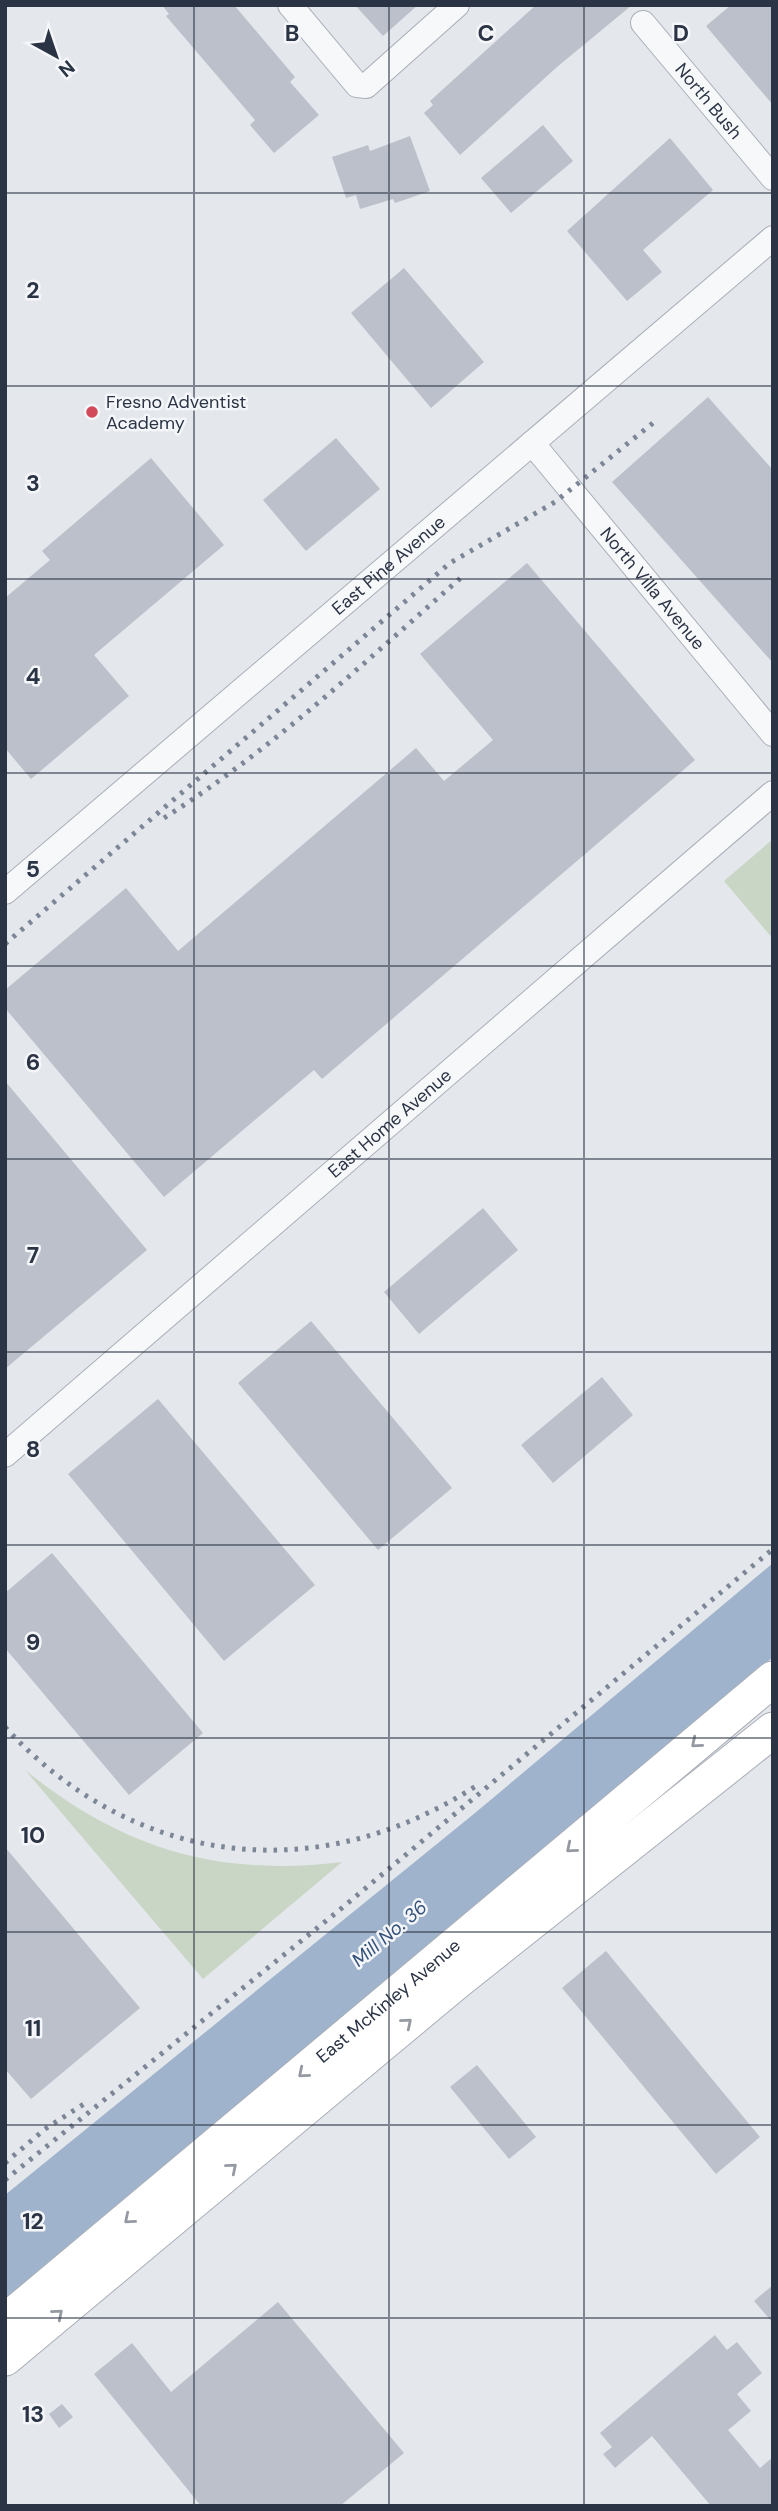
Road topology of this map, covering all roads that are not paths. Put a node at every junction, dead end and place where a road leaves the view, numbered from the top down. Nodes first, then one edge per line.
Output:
1 (290, 5) edge
2 (457, 5) edge
3 (643, 23) dead end
4 (773, 178) edge
5 (773, 238) edge
6 (532, 443) junction
7 (773, 734) edge
8 (773, 793) edge
9 (5, 892) edge
10 (5, 1455) edge
11 (773, 1679) edge
12 (773, 1730) edge
13 (634, 1817) junction
14 (5, 2322) edge
15 (5, 2358) edge

1 - 2 street
3 - 4 street, North Bush
5 - 6 street, East Pine Avenue
6 - 7 street, North Villa Avenue
6 - 9 street, East Pine Avenue
8 - 10 street, East Home Avenue
11 -> 13 main road, East McKinley Avenue
12 - 13 main road, East McKinley Avenue
13 -> 14 main road, East McKinley Avenue
15 -> 13 main road, East McKinley Avenue

